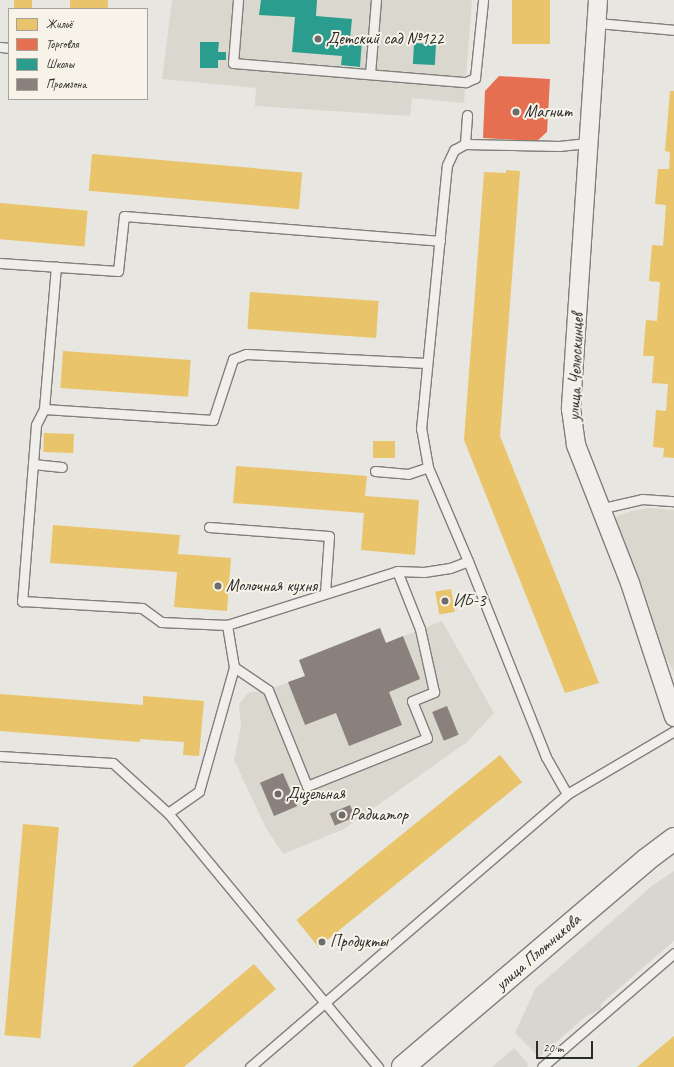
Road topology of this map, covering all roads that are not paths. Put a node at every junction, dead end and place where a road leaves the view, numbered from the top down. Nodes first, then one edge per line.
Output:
1 (238, 0) edge
2 (376, 0) edge
3 (483, 0) edge
4 (598, 0) edge
5 (596, 23) junction
6 (674, 30) edge
7 (370, 74) junction
8 (467, 115) dead end
9 (590, 142) junction
10 (465, 144) junction
11 (440, 241) junction
12 (0, 263) edge
13 (56, 267) junction
14 (426, 363) junction
15 (44, 409) junction
16 (33, 464) junction
17 (62, 467) dead end
18 (428, 467) junction
19 (375, 471) dead end
20 (674, 501) edge
21 (599, 509) junction
22 (209, 526) dead end
23 (468, 561) junction
24 (397, 571) junction
25 (325, 594) junction
26 (227, 625) junction
27 (234, 667) junction
28 (674, 717) edge
29 (674, 731) edge
30 (0, 756) edge
31 (567, 794) junction
32 (168, 813) junction
33 (674, 839) edge
34 (674, 953) edge
35 (325, 1002) junction
36 (250, 1067) edge
37 (378, 1067) edge
38 (403, 1067) edge
39 (542, 1067) edge

1 - 7 lane
2 - 7 lane
3 - 7 lane
4 - 5 street, улица Челюскинцев
5 - 6 lane
5 - 9 street, улица Челюскинцев
8 - 10 lane
9 - 10 lane
9 - 21 street, улица Челюскинцев
10 - 11 lane
11 - 13 lane
11 - 14 lane
12 - 13 lane
13 - 15 lane
14 - 15 lane
14 - 18 lane
15 - 16 lane
16 - 17 lane
16 - 26 lane
18 - 19 lane
18 - 23 lane
20 - 21 lane
21 - 28 street, улица Челюскинцев
22 - 25 lane
23 - 24 lane
23 - 31 lane
24 - 25 lane
24 - 27 lane
25 - 26 lane
26 - 27 lane
27 - 32 lane
29 - 31 lane
30 - 32 lane
31 - 35 lane
32 - 35 lane
33 - 38 main road, улица Плотникова
34 - 39 lane
35 - 36 lane
35 - 37 lane

